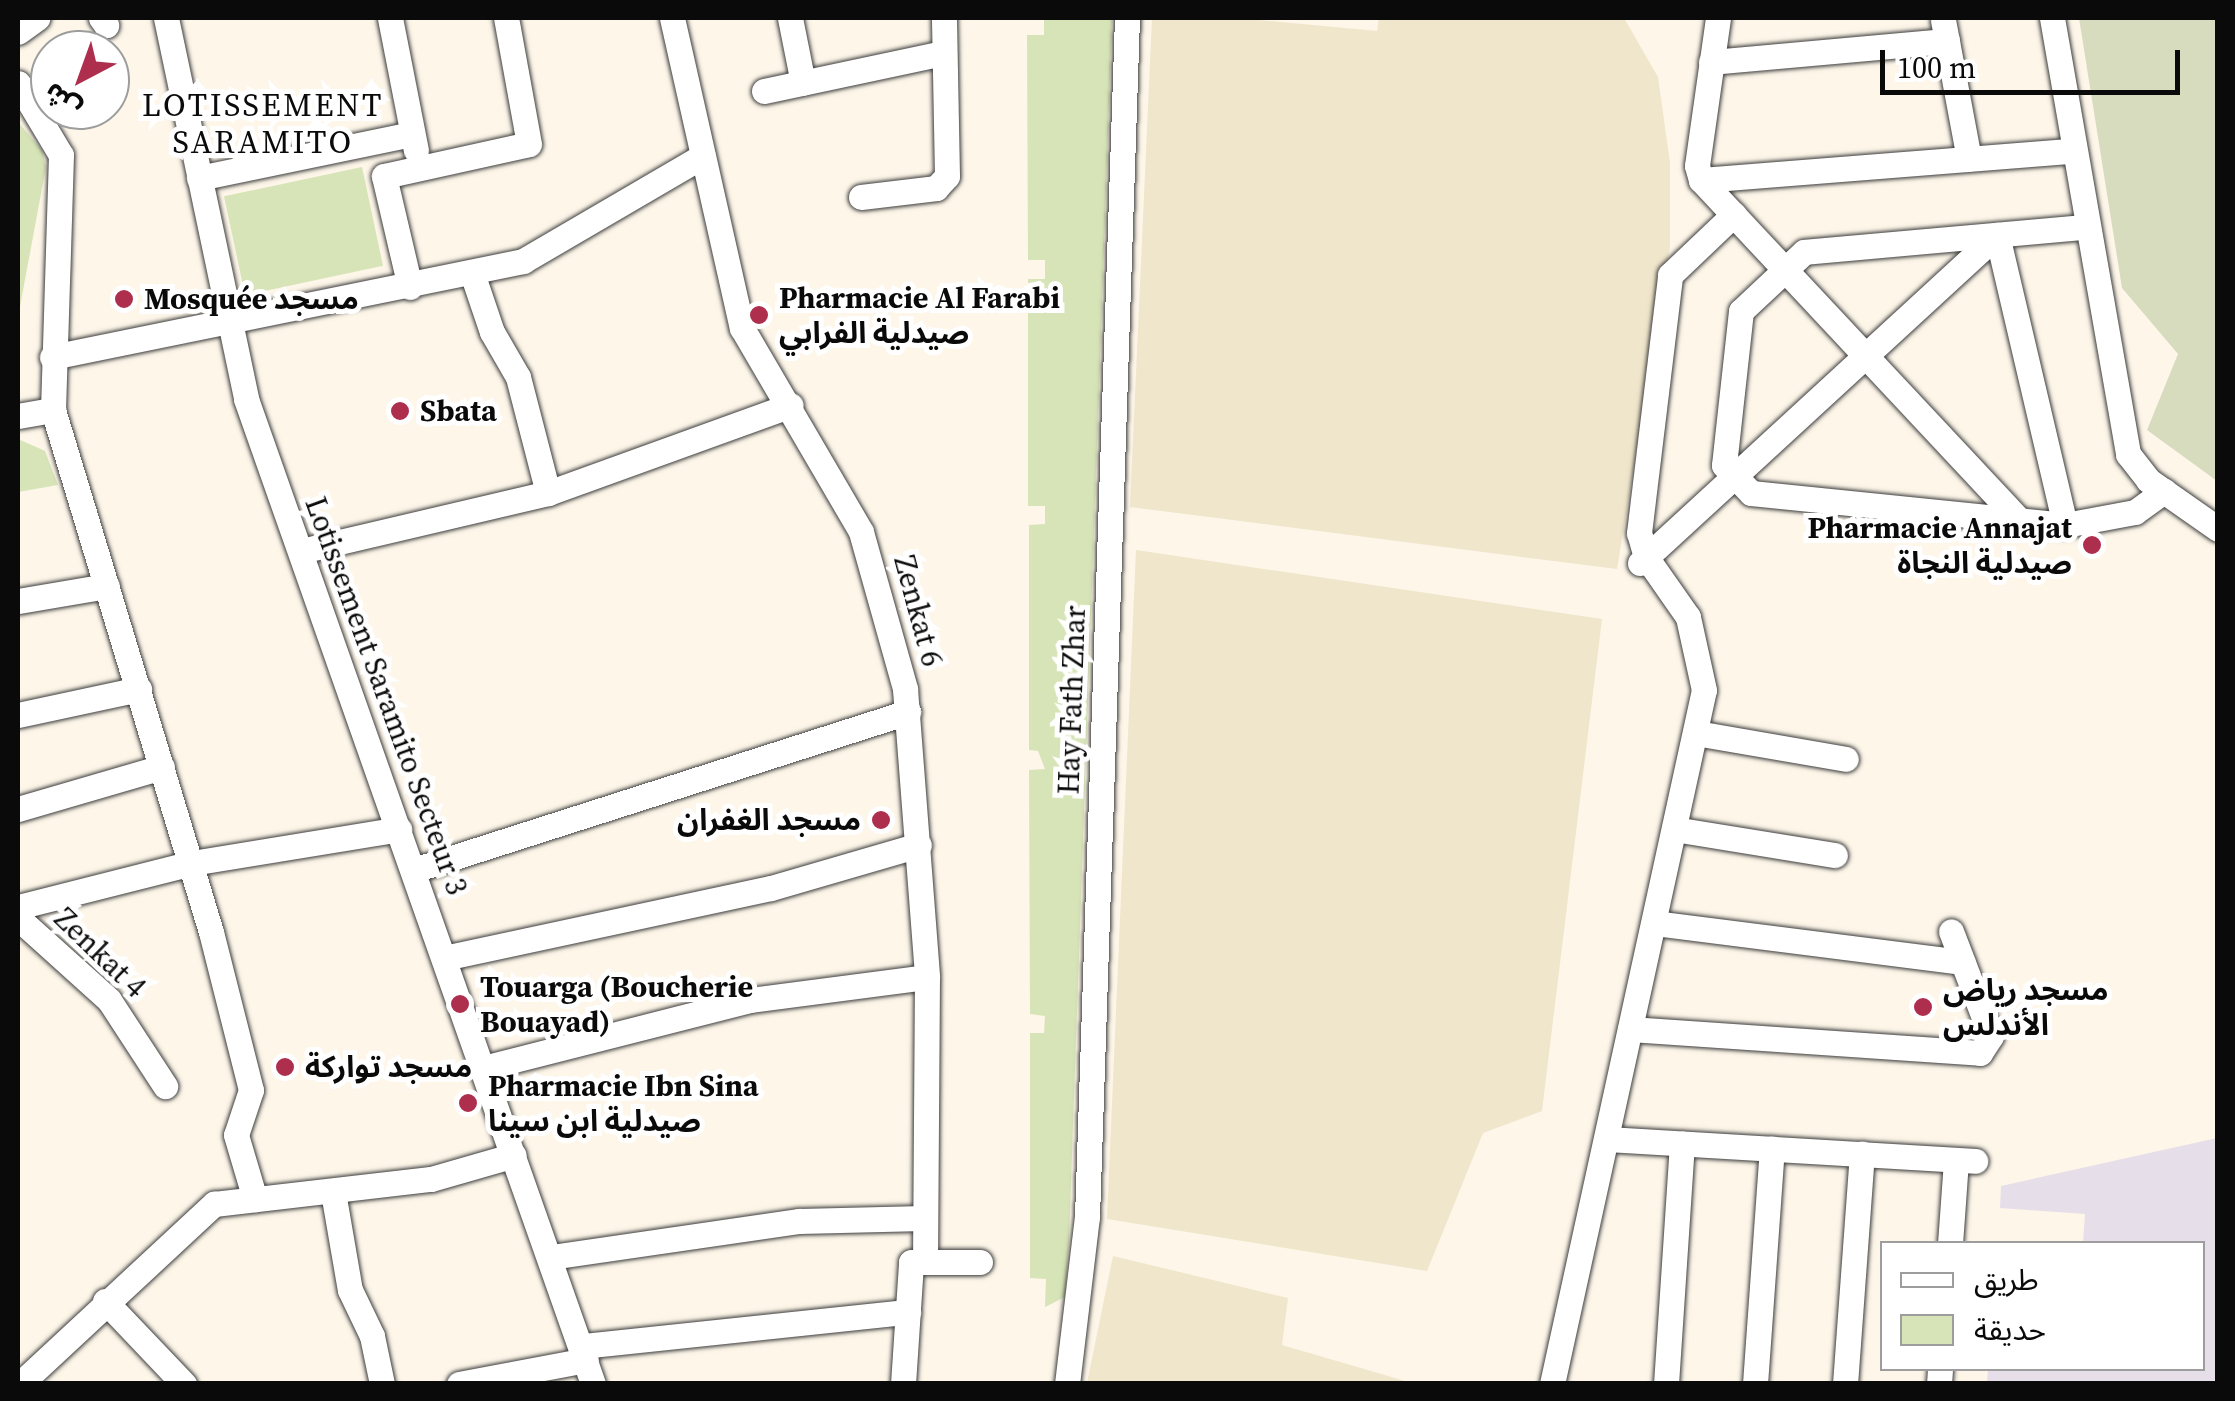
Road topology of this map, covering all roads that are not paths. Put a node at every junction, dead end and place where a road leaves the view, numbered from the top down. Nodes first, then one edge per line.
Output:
1 (38, 18) edge
2 (390, 18) edge
3 (506, 18) edge
4 (672, 18) edge
5 (790, 18) edge
6 (944, 18) edge
7 (1127, 18) edge
8 (1718, 18) edge
9 (2052, 18) edge
10 (172, 19) edge
11 (18, 32) edge
12 (943, 53) junction
13 (1711, 62) junction
14 (803, 82) junction
15 (764, 91) dead end
16 (21, 95) edge
17 (412, 134) junction
18 (2072, 151) junction
19 (703, 156) junction
20 (1969, 159) junction
21 (419, 169) junction
22 (199, 178) junction
23 (1701, 180) junction
24 (861, 197) dead end
25 (1734, 214) junction
26 (2083, 226) junction
27 (1997, 234) junction
28 (1785, 270) junction
29 (472, 274) junction
30 (410, 287) junction
31 (230, 322) junction
32 (1865, 356) junction
33 (52, 357) junction
34 (791, 405) junction
35 (53, 410) junction
36 (18, 416) edge
37 (1734, 476) junction
38 (2164, 491) junction
39 (548, 493) junction
40 (2020, 521) junction
41 (2065, 525) junction
42 (2218, 528) edge
43 (301, 551) junction
44 (1643, 560) junction
45 (107, 586) junction
46 (18, 601) edge
47 (139, 689) junction
48 (908, 712) junction
49 (18, 715) edge
50 (1696, 733) junction
51 (1846, 759) dead end
52 (162, 767) junction
53 (18, 810) edge
54 (399, 830) junction
55 (1674, 830) junction
56 (919, 845) junction
57 (1835, 855) dead end
58 (192, 863) junction
59 (414, 870) junction
60 (18, 908) edge
61 (1654, 923) junction
62 (1952, 932) dead end
63 (23, 933) edge
64 (444, 958) junction
65 (1964, 962) junction
66 (927, 977) junction
67 (1630, 1029) junction
68 (483, 1068) junction
69 (165, 1086) dead end
70 (1606, 1139) junction
71 (1682, 1144) junction
72 (1772, 1149) junction
73 (1862, 1154) junction
74 (514, 1155) junction
75 (334, 1192) junction
76 (255, 1200) junction
77 (924, 1218) junction
78 (1951, 1241) edge
79 (551, 1257) junction
80 (925, 1262) junction
81 (980, 1262) dead end
82 (105, 1300) junction
83 (908, 1312) junction
84 (587, 1363) edge
85 (20, 1384) edge
86 (184, 1384) edge
87 (382, 1384) edge
88 (459, 1384) edge
89 (903, 1384) edge
90 (1066, 1384) edge
91 (1552, 1384) edge
92 (1666, 1384) edge
93 (1756, 1384) edge
94 (1845, 1384) edge

1 - 11 street
2 - 17 street
3 - 21 street
4 - 19 street, Zenkat 6
5 - 14 street
6 - 12 street
7 - 90 street, Hay Fath Zhar
8 - 13 street
9 - 18 street
10 - 22 street, Lotissement Saramito Secteur 3
12 - 14 street
12 - 24 street
13 - 20 street
13 - 23 street
14 - 15 street
16 - 33 street
17 - 21 street
17 - 22 street
18 - 20 street
18 - 26 street
19 - 29 street
19 - 34 street, Zenkat 6
20 - 23 street
21 - 30 street
22 - 31 street, Lotissement Saramito Secteur 3
23 - 25 street
25 - 28 street
25 - 44 street
26 - 27 street
26 - 38 street
27 - 28 street
27 - 32 street
27 - 41 street
28 - 32 street
28 - 37 street
29 - 30 street
29 - 39 street
30 - 31 street
31 - 33 street
31 - 43 street, Lotissement Saramito Secteur 3
32 - 37 street
32 - 40 street
33 - 35 street
34 - 39 street
34 - 48 street, Zenkat 6
35 - 36 street
35 - 45 street
37 - 40 street
37 - 44 street
38 - 41 street
38 - 42 street
39 - 43 street
40 - 41 street
43 - 54 street, Lotissement Saramito Secteur 3
44 - 50 street
45 - 46 street
45 - 47 street
47 - 49 street
47 - 52 street
48 - 56 street, Zenkat 6
48 - 59 street
50 - 51 street
50 - 55 street
52 - 53 street
52 - 58 street
54 - 58 street
54 - 59 street, Lotissement Saramito Secteur 3
55 - 57 street
55 - 61 street
56 - 64 street
56 - 66 street, Zenkat 6
58 - 60 street
58 - 76 street
59 - 64 street, Lotissement Saramito Secteur 3
61 - 65 street
61 - 67 street
62 - 65 street
63 - 69 street, Zenkat 4
64 - 68 street, Lotissement Saramito Secteur 3
65 - 67 street
66 - 68 street
66 - 77 street, Zenkat 6
67 - 70 street
68 - 74 street, Lotissement Saramito Secteur 3
70 - 71 street
70 - 91 street
71 - 72 street
71 - 92 street
72 - 73 street
72 - 93 street
73 - 78 street
73 - 94 street
74 - 75 street
74 - 79 street, Lotissement Saramito Secteur 3
75 - 76 street
75 - 87 street
76 - 82 street
77 - 79 street
77 - 80 street, Zenkat 6
79 - 84 street, Lotissement Saramito Secteur 3
80 - 81 street
80 - 83 street
82 - 85 street
82 - 86 street
83 - 84 street
83 - 89 street
84 - 88 street

